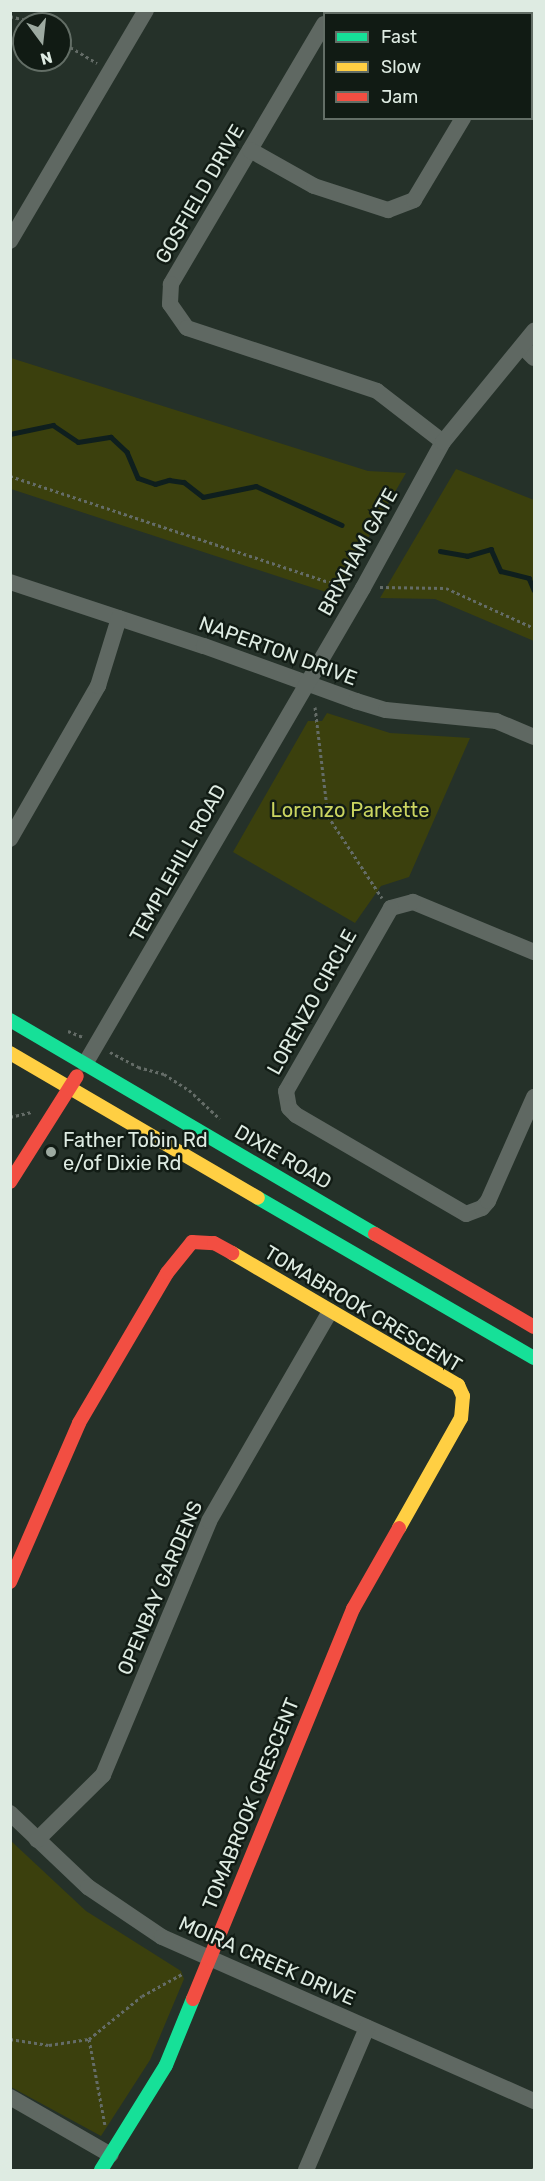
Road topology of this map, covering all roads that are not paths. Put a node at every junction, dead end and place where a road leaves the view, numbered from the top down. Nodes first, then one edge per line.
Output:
1 (146, 10) edge
2 (323, 26) edge
3 (462, 120) edge
4 (250, 150) junction
5 (10, 241) edge
6 (534, 331) edge
7 (522, 346) junction
8 (534, 358) edge
9 (443, 442) junction
10 (10, 582) edge
11 (119, 618) junction
12 (308, 683) junction
13 (534, 737) edge
14 (10, 839) edge
15 (534, 952) edge
16 (10, 1020) edge
17 (10, 1053) edge
18 (85, 1064) junction
19 (69, 1088) junction
20 (534, 1097) edge
21 (10, 1182) edge
22 (330, 1311) junction
23 (534, 1327) edge
24 (534, 1358) edge
25 (10, 1582) edge
26 (10, 1814) edge
27 (37, 1840) junction
28 (209, 1959) junction
29 (367, 2028) junction
30 (10, 2097) edge
31 (534, 2101) edge
32 (111, 2155) junction
33 (101, 2170) edge
34 (306, 2170) edge

1 - 5 street
2 - 4 street, GOSFIELD DRIVE
3 - 4 street
4 - 9 street, GOSFIELD DRIVE
6 - 7 street
7 - 8 street
7 - 9 street
9 - 12 street, BRIXHAM GATE
10 - 11 street, NAPERTON DRIVE
11 - 12 street, NAPERTON DRIVE
11 - 14 street
12 - 13 street, NAPERTON DRIVE
12 - 18 street, TEMPLEHILL ROAD
15 - 20 street, LORENZO CIRCLE
16 - 18 street, DIXIE ROAD
17 - 19 street
18 - 19 street
18 - 23 street, DIXIE ROAD
19 - 21 street
19 - 24 street
22 - 25 street, TOMABROOK CRESCENT
22 - 27 street, OPENBAY GARDENS
22 - 28 street, TOMABROOK CRESCENT
26 - 27 street, MOIRA CREEK DRIVE
27 - 28 street, MOIRA CREEK DRIVE
28 - 29 street, MOIRA CREEK DRIVE
28 - 32 street, TOMABROOK CRESCENT
29 - 31 street, MOIRA CREEK DRIVE
29 - 34 street
30 - 32 street
32 - 33 street, TOMABROOK CRESCENT

